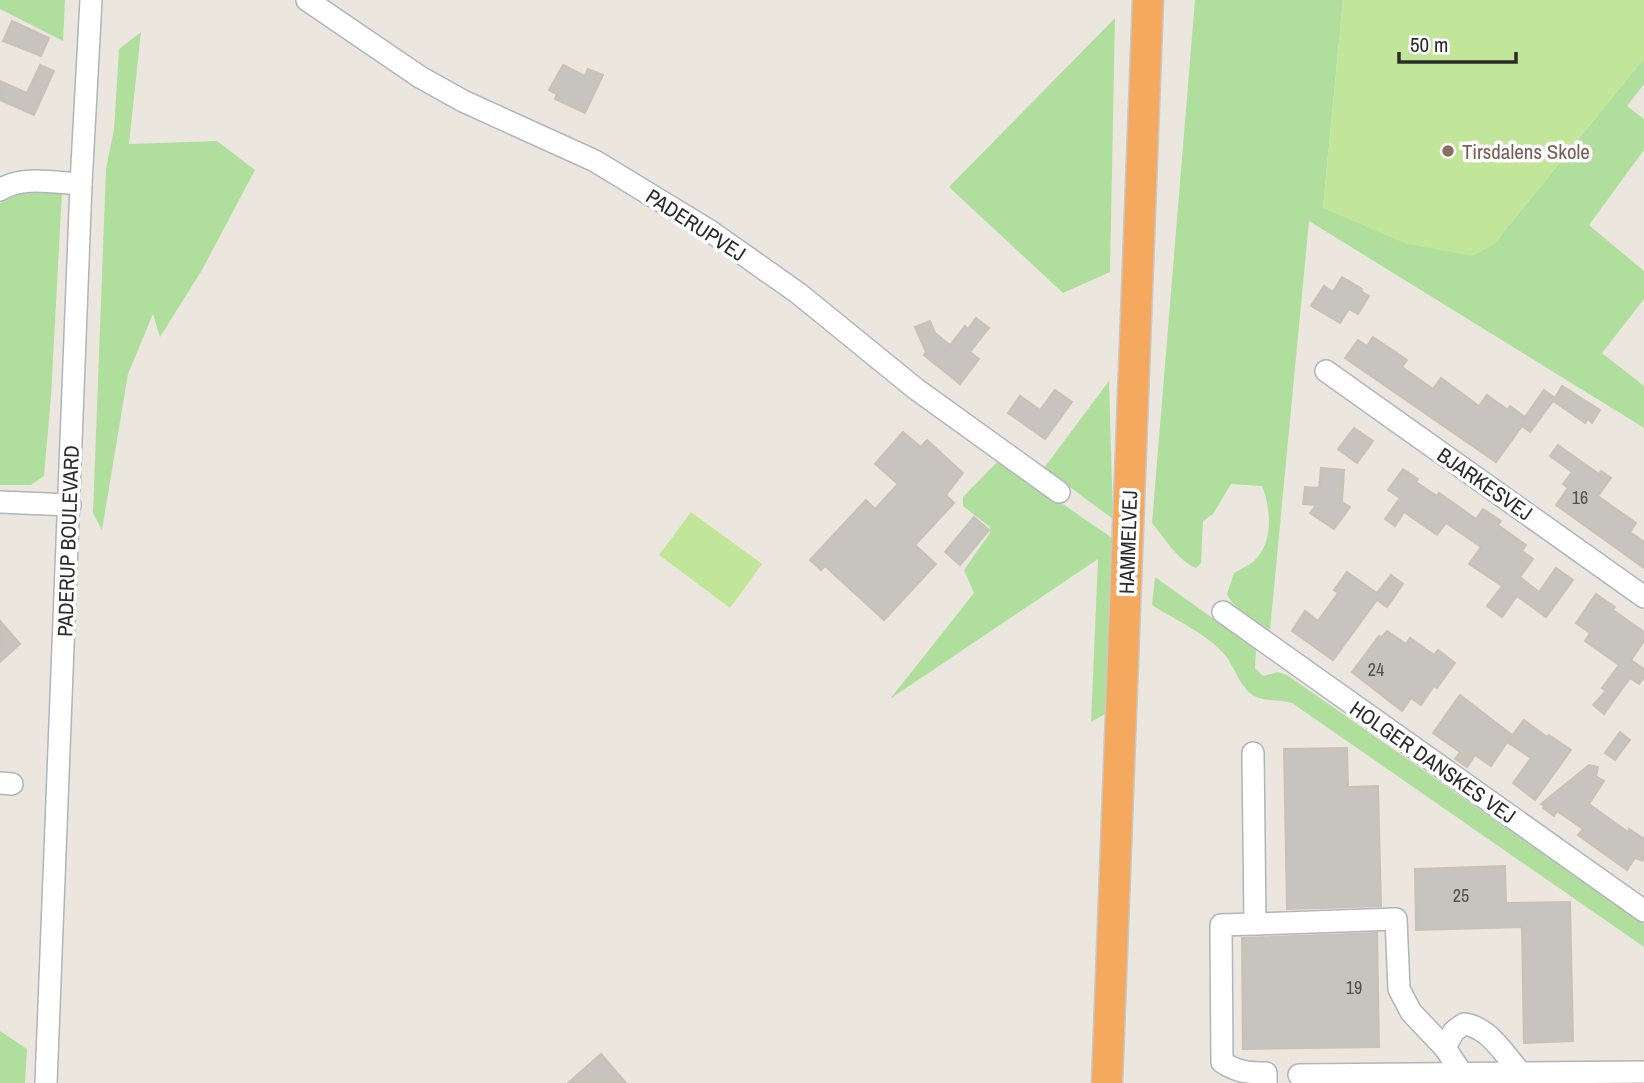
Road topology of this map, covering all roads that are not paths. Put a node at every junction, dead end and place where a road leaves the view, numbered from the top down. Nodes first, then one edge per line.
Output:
1 (91, 0) edge
2 (307, 0) edge
3 (1148, 0) edge
4 (81, 184) junction
5 (0, 190) edge
6 (1326, 371) dead end
7 (1059, 492) dead end
8 (0, 502) edge
9 (70, 505) junction
10 (1644, 597) edge
11 (1223, 612) dead end
12 (1253, 753) dead end
13 (1644, 912) edge
14 (1255, 924) junction
15 (1445, 1048) junction
16 (1461, 1072) junction
17 (1520, 1072) junction
18 (1644, 1072) edge
19 (1298, 1075) dead end
20 (46, 1083) edge
21 (1107, 1083) edge
22 (1266, 1083) edge

1 - 4 street, PADERUP BOULEVARD
2 - 7 street, PADERUPVEJ
3 - 21 highway, HAMMELVEJ
4 - 5 street
4 - 9 street, PADERUP BOULEVARD
6 - 10 street, BJARKESVEJ
8 - 9 street
9 - 20 street, PADERUP BOULEVARD
11 - 13 street, HOLGER DANSKES VEJ
12 - 14 street
14 - 15 street
14 - 22 street
15 - 16 street
15 - 17 street
16 - 17 street
16 - 19 street
17 - 18 street

